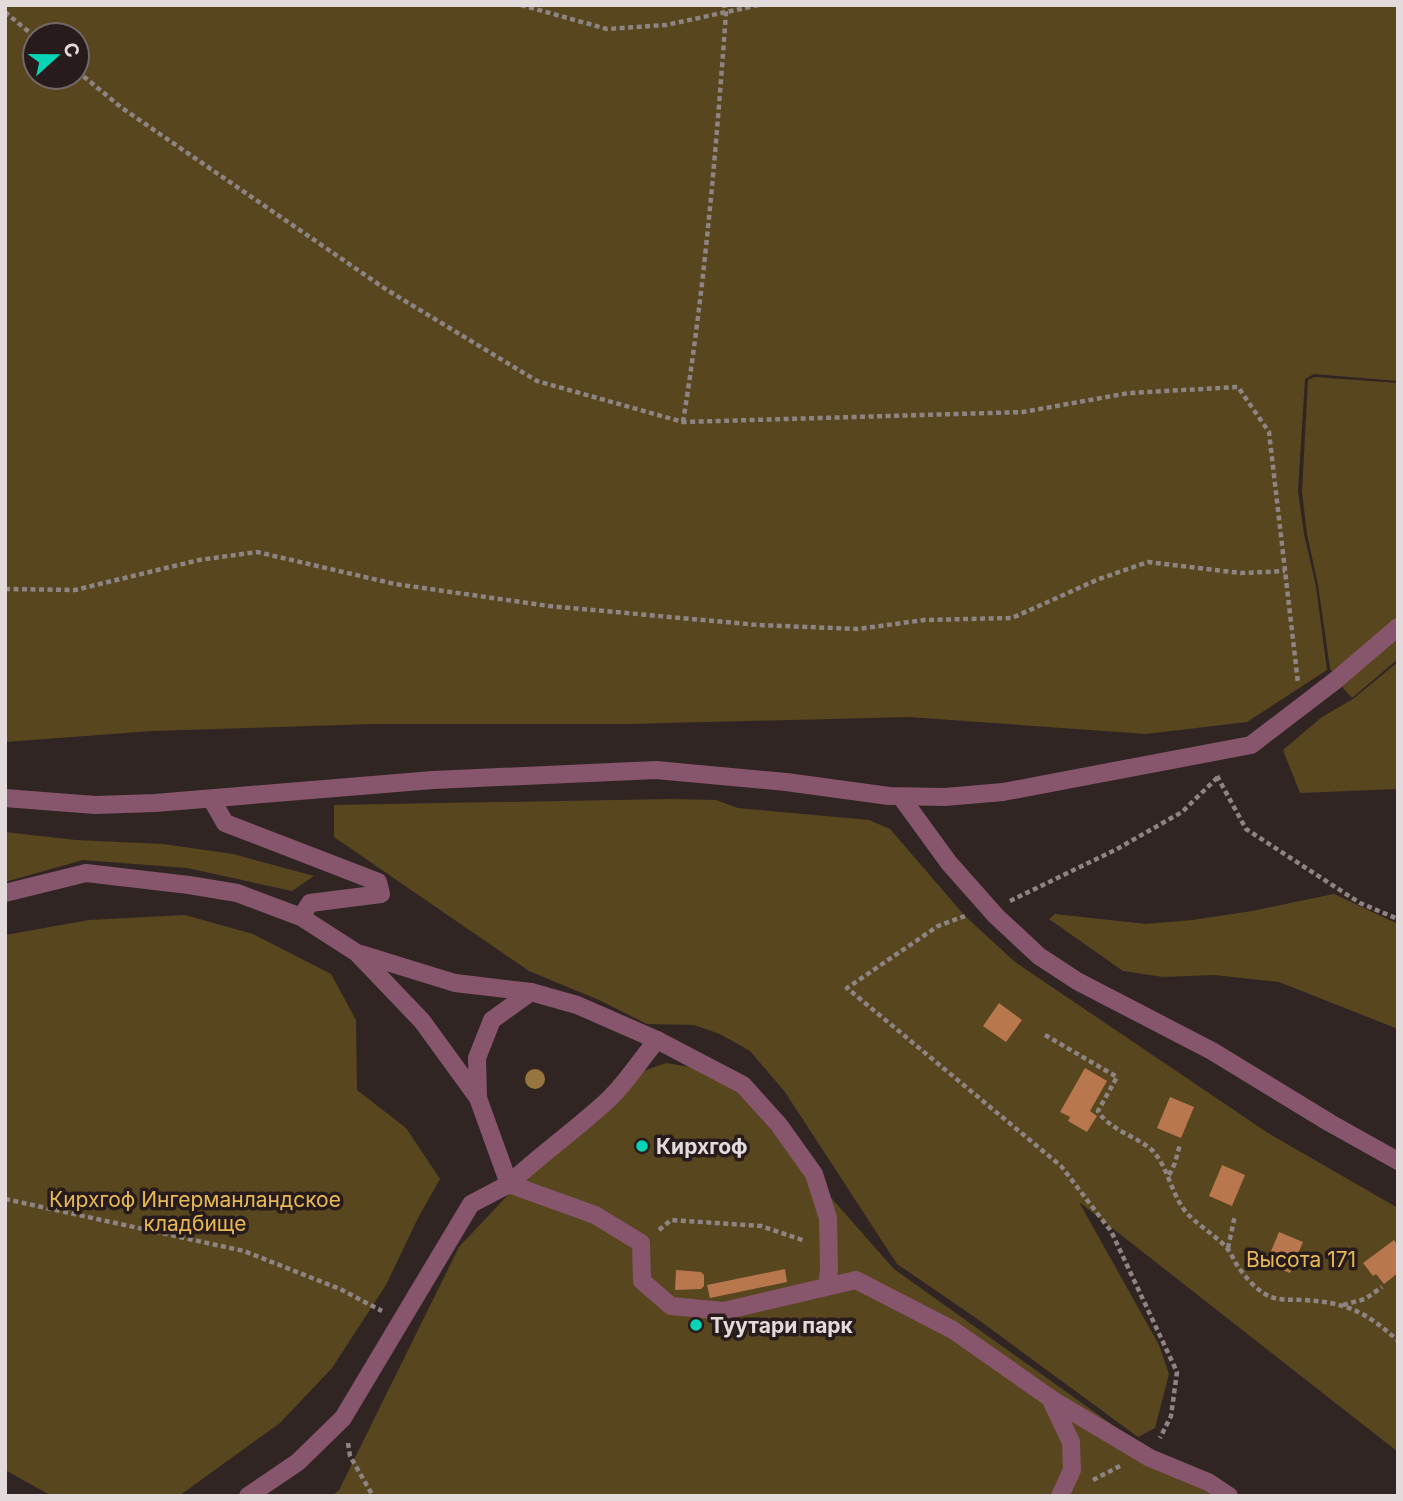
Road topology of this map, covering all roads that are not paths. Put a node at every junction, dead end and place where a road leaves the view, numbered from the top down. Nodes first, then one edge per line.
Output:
1 (1398, 627) edge
2 (901, 796) junction
3 (5, 798) edge
4 (212, 800) junction
5 (5, 893) edge
6 (301, 917) junction
7 (357, 953) junction
8 (531, 992) junction
9 (657, 1040) junction
10 (478, 1098) junction
11 (1398, 1161) edge
12 (509, 1184) junction
13 (828, 1278) junction
14 (1050, 1398) junction
15 (248, 1496) edge
16 (1060, 1496) edge
17 (1228, 1496) edge

1 - 2 street
2 - 4 street
2 - 11 street
3 - 4 street
4 - 6 street
5 - 6 street
6 - 7 street
7 - 8 street
7 - 10 street
8 - 9 street
8 - 10 street
9 - 12 street
9 - 13 street
10 - 12 street
12 - 13 street
12 - 15 street
13 - 14 street
14 - 16 street
14 - 17 street

